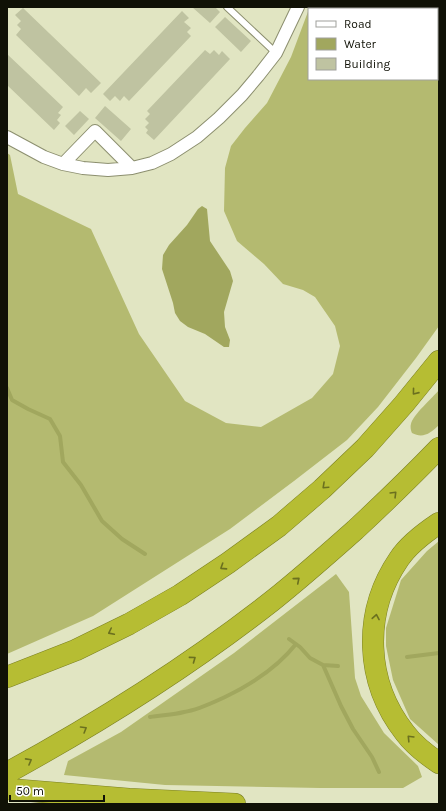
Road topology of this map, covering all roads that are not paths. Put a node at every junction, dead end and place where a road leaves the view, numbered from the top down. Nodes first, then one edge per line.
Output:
1 (227, 7) edge
2 (298, 7) edge
3 (276, 53) junction
4 (7, 137) edge
5 (63, 164) junction
6 (132, 168) junction
7 (439, 361) edge
8 (439, 448) edge
9 (439, 523) edge
10 (7, 677) edge
11 (439, 763) edge
12 (7, 773) edge
13 (7, 789) edge
14 (235, 804) edge

1 - 3 lane
2 - 3 street
3 - 6 street
4 - 5 street
5 - 6 street
5 - 6 street
7 -> 10 highway
12 -> 8 highway
11 -> 9 highway
13 - 14 highway

